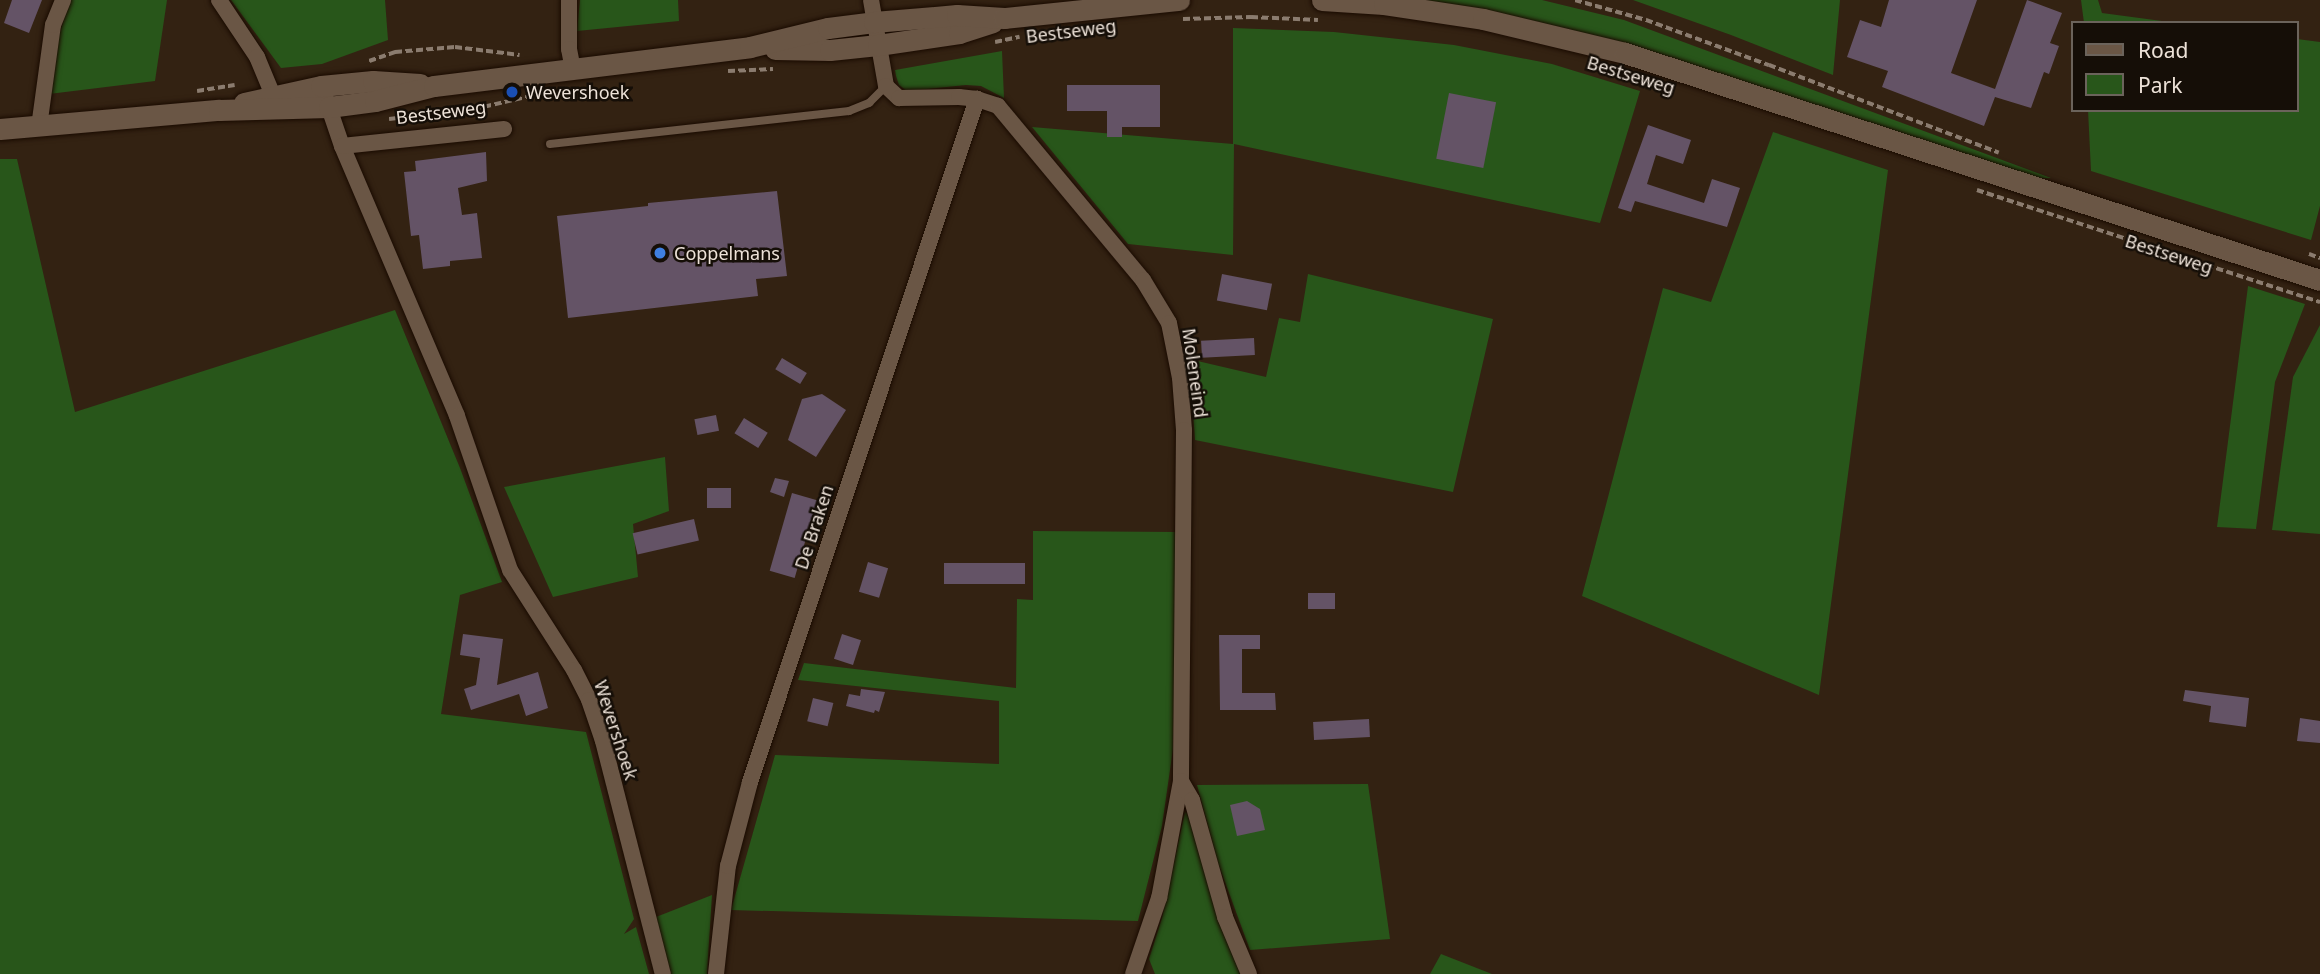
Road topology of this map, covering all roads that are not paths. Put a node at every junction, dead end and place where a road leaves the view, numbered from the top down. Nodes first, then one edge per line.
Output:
1 (63, 0) edge
2 (219, 0) edge
3 (569, 0) edge
4 (870, 0) edge
5 (1179, 0) edge
6 (1322, 0) edge
7 (1004, 18) junction
8 (874, 22) junction
9 (878, 45) junction
10 (750, 47) junction
11 (573, 69) junction
12 (321, 86) junction
13 (435, 86) junction
14 (886, 86) junction
15 (273, 95) junction
16 (977, 99) junction
17 (329, 107) junction
18 (40, 128) junction
19 (0, 129) edge
20 (504, 129) dead end
21 (550, 144) dead end
22 (342, 146) junction
23 (2320, 280) edge
24 (1181, 781) junction
25 (663, 974) edge
26 (716, 974) edge
27 (1133, 974) edge
28 (1249, 974) edge

1 - 18 street
2 - 15 street
3 - 11 street
4 - 8 street
5 - 7 main road, Bestseweg
6 - 23 main road, Bestseweg
7 - 8 main road, Bestseweg
7 - 9 main road, Bestseweg
8 - 9 street
8 - 10 main road, Bestseweg
9 - 10 main road, Bestseweg
9 - 14 street
10 - 11 main road, Bestseweg
11 - 13 main road, Bestseweg
12 - 13 main road, Bestseweg
12 - 15 main road, Bestseweg
12 - 17 street, Wevershoek
13 - 17 main road, Bestseweg
14 - 16 street, Moleneind
14 - 21 lane
15 - 17 main road, Bestseweg
15 - 18 main road, Bestseweg
16 - 24 street, Moleneind
16 - 26 street, De Braken
17 - 22 street, Wevershoek
18 - 19 main road, Bestseweg
20 - 22 street, Bestseweg
22 - 25 street, Wevershoek
24 - 27 street, Moleneind
24 - 28 street, Moleneind

